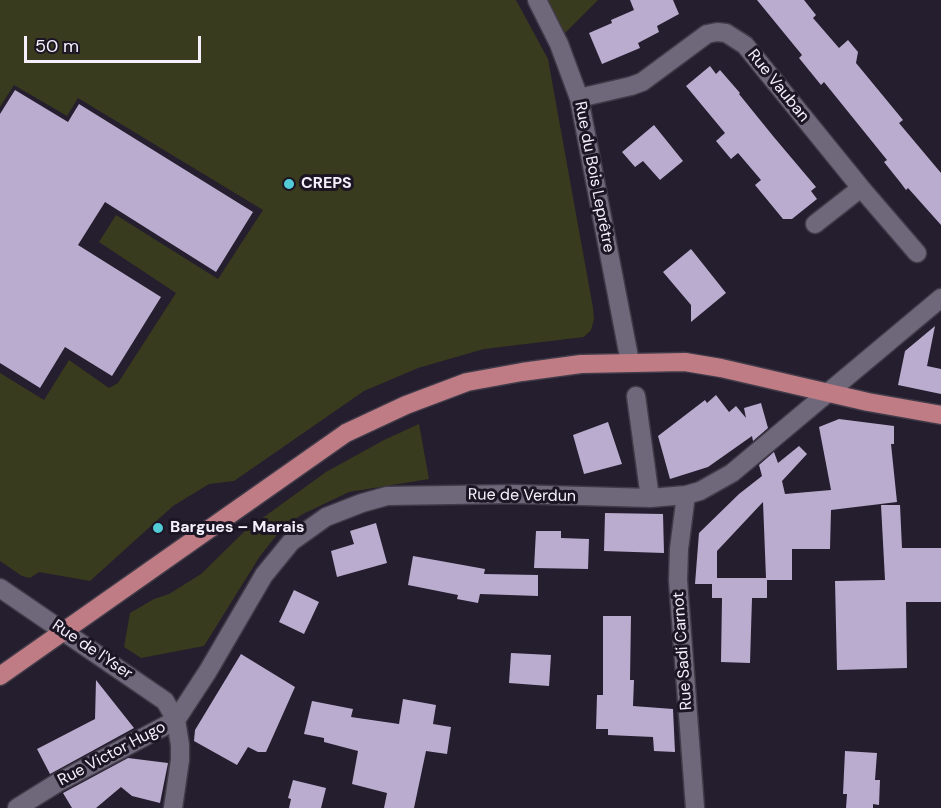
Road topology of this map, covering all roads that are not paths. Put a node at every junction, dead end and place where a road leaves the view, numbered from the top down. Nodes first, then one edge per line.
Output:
1 (537, 0) edge
2 (579, 98) junction
3 (861, 188) junction
4 (815, 224) dead end
5 (917, 253) dead end
6 (941, 298) edge
7 (630, 362) junction
8 (828, 393) junction
9 (636, 396) dead end
10 (941, 415) edge
11 (686, 495) junction
12 (650, 498) junction
13 (0, 588) edge
14 (64, 632) junction
15 (0, 676) edge
16 (176, 720) junction
17 (17, 808) edge
18 (172, 808) edge
19 (695, 808) edge

1 - 2 street, Rue du Bois Leprêtre
2 - 3 street, Rue Vauban
2 - 7 street, Rue du Bois Leprêtre
3 - 4 street
3 - 5 street, Rue Vauban
6 - 8 street, Rue de Verdun
7 - 8 main road
7 - 14 main road
8 - 10 main road
8 - 11 street, Rue de Verdun
9 - 12 street
11 - 12 street, Rue de Verdun
11 - 19 street, Rue Sadi Carnot
12 - 16 street, Rue de Verdun
13 - 14 street, Rue de l'Yser
14 - 15 main road
14 - 16 street, Rue de l'Yser
16 - 17 street, Rue Victor Hugo
16 - 18 street

